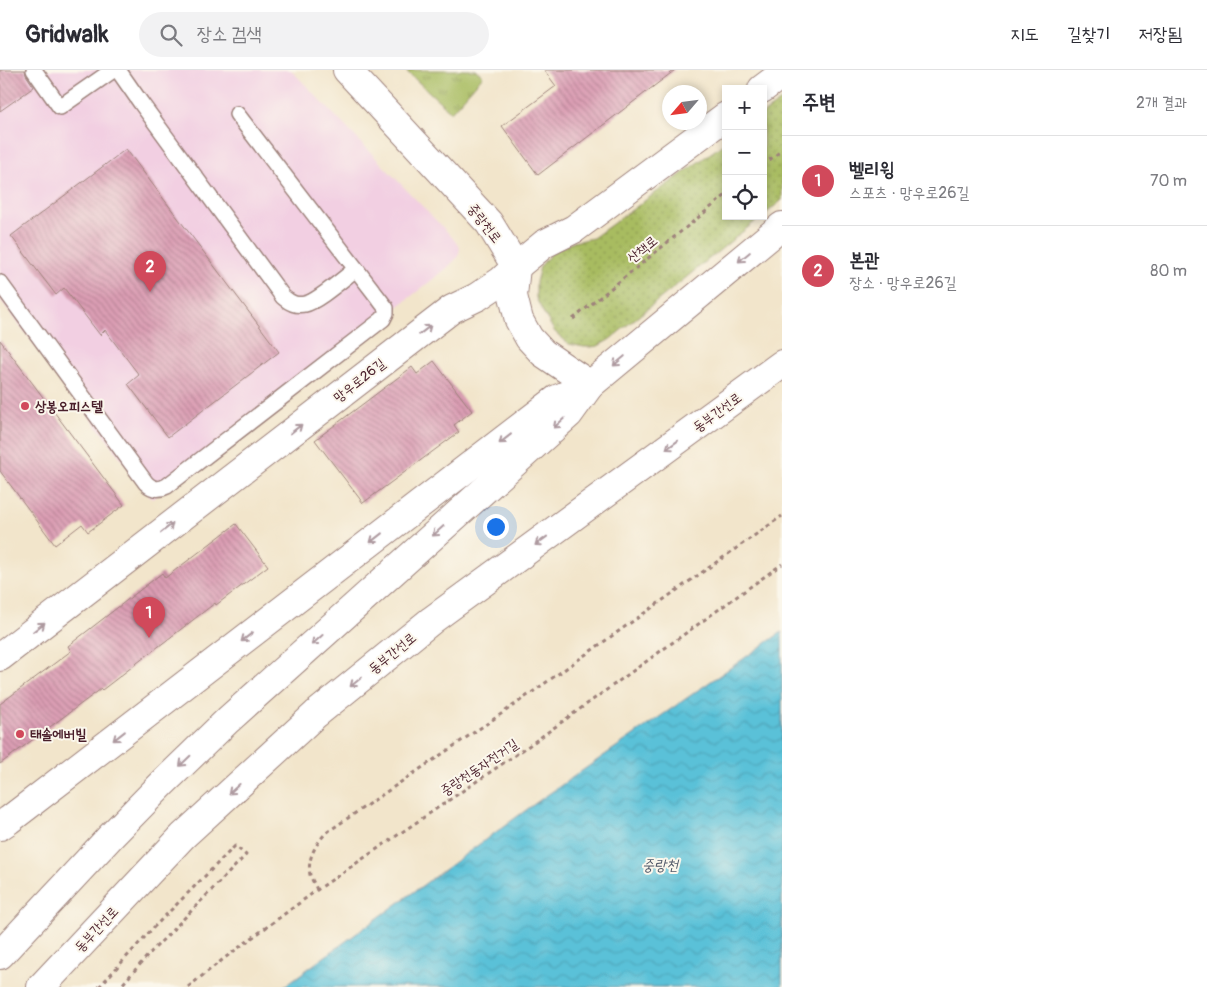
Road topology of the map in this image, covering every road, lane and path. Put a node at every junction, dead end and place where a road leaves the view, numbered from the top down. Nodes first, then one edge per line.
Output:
1 (34, 70) edge
2 (114, 70) edge
3 (118, 70) edge
4 (347, 70) edge
5 (782, 74) edge
6 (767, 85) edge
7 (237, 114) dead end
8 (722, 119) edge
9 (782, 150) edge
10 (767, 162) edge
11 (722, 198) edge
12 (782, 226) edge
13 (516, 267) junction
14 (356, 269) junction
15 (0, 283) edge
16 (573, 319) dead end
17 (782, 364) edge
18 (590, 385) junction
19 (782, 516) edge
20 (782, 564) edge
21 (0, 657) edge
22 (0, 826) edge
23 (317, 890) junction
24 (0, 955) edge
25 (41, 987) edge
26 (99, 987) edge
27 (120, 987) edge
28 (188, 987) edge

1 - 2 lane
3 - 14 lane
4 - 13 main road, 중랑천로
5 - 6 main road
7 - 14 lane
8 - 13 main road, 망우로26길
9 - 10 path
11 - 16 path, 산책로
12 -> 18 main road
13 - 18 main road
21 -> 13 main road, 망우로26길
14 - 15 lane
17 -> 25 main road, 동부간선로
18 -> 22 main road
18 -> 24 main road
19 - 23 path
20 - 23 path, 중랑천동자전거길
23 - 28 path, 중랑천동자전거길
26 - 27 path

